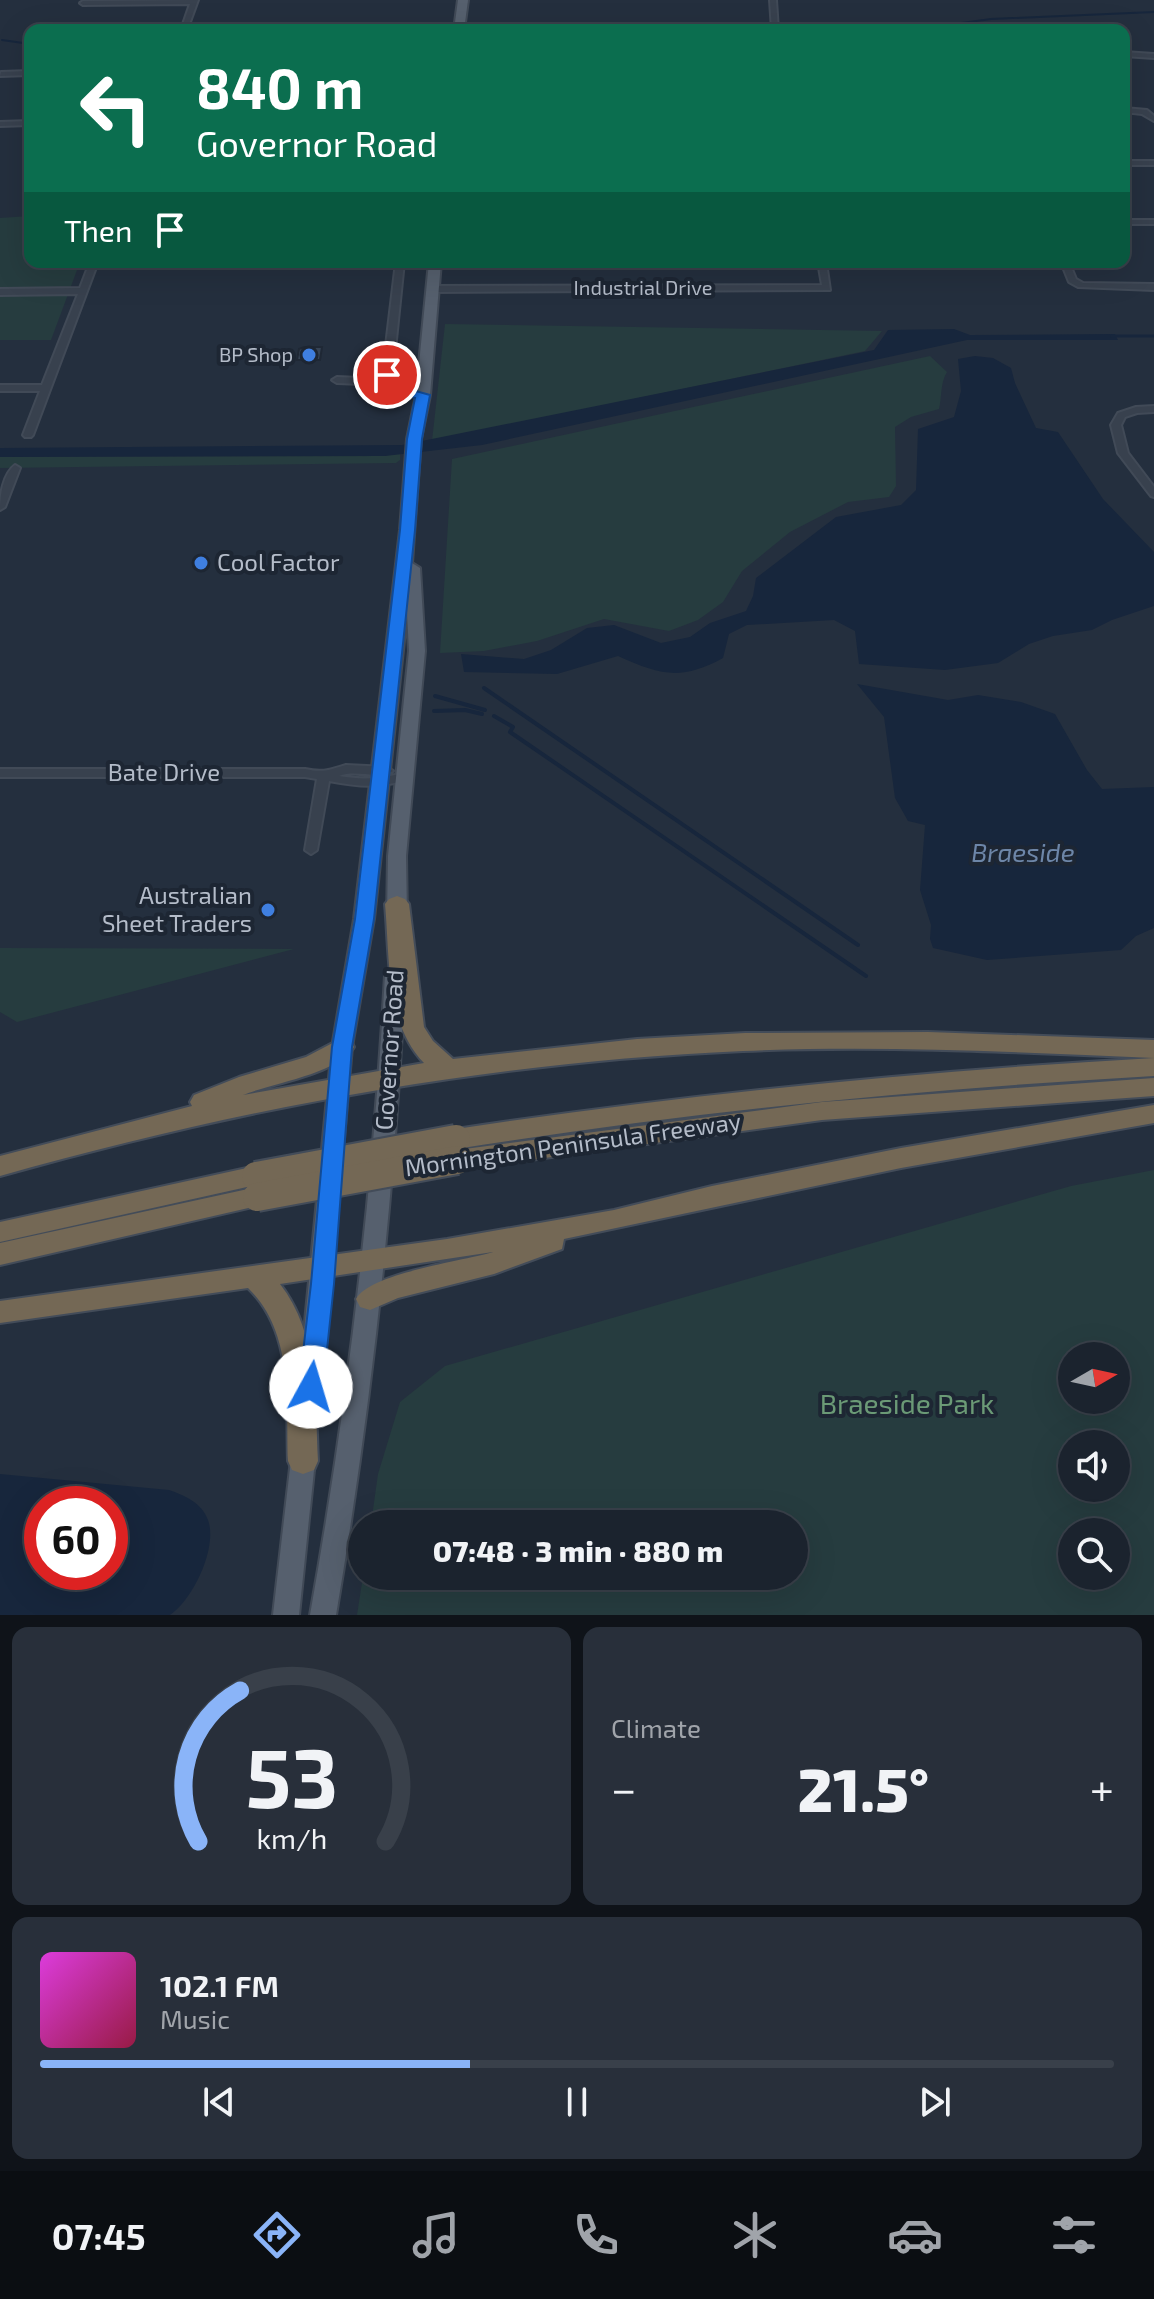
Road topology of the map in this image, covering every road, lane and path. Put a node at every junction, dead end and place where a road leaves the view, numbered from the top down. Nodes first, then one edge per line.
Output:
1 (463, 0) edge
2 (773, 0) edge
3 (194, 1) edge
4 (83, 3) dead end
5 (186, 24) edge
6 (460, 24) edge
7 (775, 24) edge
8 (1130, 54) edge
9 (1154, 56) edge
10 (24, 73) edge
11 (1, 74) edge
12 (1130, 111) edge
13 (1154, 119) edge
14 (24, 123) edge
15 (0, 124) edge
16 (1130, 163) edge
17 (1154, 163) edge
18 (1130, 222) edge
19 (1154, 222) edge
20 (92, 268) edge
21 (399, 268) edge
22 (434, 268) edge
23 (823, 268) edge
24 (1067, 268) edge
25 (1154, 287) edge
26 (432, 289) junction
27 (82, 291) junction
28 (0, 292) edge
29 (388, 378) junction
30 (337, 380) dead end
31 (0, 388) edge
32 (46, 388) junction
33 (423, 395) junction
34 (1154, 409) edge
35 (28, 435) dead end
36 (15, 468) dead end
37 (1154, 494) edge
38 (0, 507) edge
39 (408, 530) junction
40 (0, 773) edge
41 (326, 776) junction
42 (381, 776) junction
43 (404, 777) junction
44 (311, 850) dead end
45 (397, 904) junction
46 (342, 1047) junction
47 (1154, 1049) edge
48 (1154, 1067) edge
49 (448, 1069) junction
50 (389, 1078) junction
51 (339, 1087) junction
52 (1154, 1087) edge
53 (1154, 1114) edge
54 (151, 1124) junction
55 (457, 1149) junction
56 (0, 1166) edge
57 (257, 1187) junction
58 (614, 1220) junction
59 (0, 1232) edge
60 (0, 1254) edge
61 (375, 1260) junction
62 (324, 1268) junction
63 (254, 1277) junction
64 (370, 1299) junction
65 (0, 1312) edge
66 (303, 1461) junction
67 (286, 1615) edge
68 (323, 1615) edge

1 - 6 main road
2 - 7 street
3 - 4 street
3 - 5 street
8 - 9 street
10 - 11 street
12 - 13 street
14 - 15 street
16 - 17 street
18 - 19 street
20 - 27 street
21 - 29 street
22 - 26 main road, Governor Road
23 - 26 street, Industrial Drive
24 - 25 street
26 - 33 main road, Governor Road
27 - 28 street
27 - 32 street
29 - 30 street
29 - 33 street
31 - 32 street
32 - 35 street
33 - 39 main road, Governor Road
34 - 37 street
36 - 38 street
39 - 42 main road, Governor Road
39 - 43 main road, Governor Road
40 - 41 street, Bate Drive
41 - 42 street, Bate Drive
41 - 44 street
42 - 43 street, Bate Drive
42 - 46 main road, Governor Road
43 - 45 main road, Governor Road
45 - 49 highway
45 - 50 main road, Governor Road
46 - 51 main road, Governor Road
46 - 54 highway
47 - 49 highway
48 - 55 highway, Mornington Peninsula Freeway
49 - 50 highway
50 - 51 highway
50 - 61 main road, Governor Road
51 - 54 highway
51 - 62 main road, Governor Road
52 - 55 highway, Mornington Peninsula Freeway
53 - 58 highway
54 - 56 highway
55 - 57 highway, Mornington Peninsula Freeway, bridge
57 - 59 highway, Mornington Peninsula Freeway
57 - 60 highway, Mornington Peninsula Freeway
58 - 61 highway
58 - 64 highway
61 - 62 highway
61 - 64 main road, Governor Road
62 - 63 highway
62 - 66 main road, Governor Road
63 - 65 highway
63 - 66 highway
64 - 68 main road, Governor Road
66 - 67 main road, Governor Road

